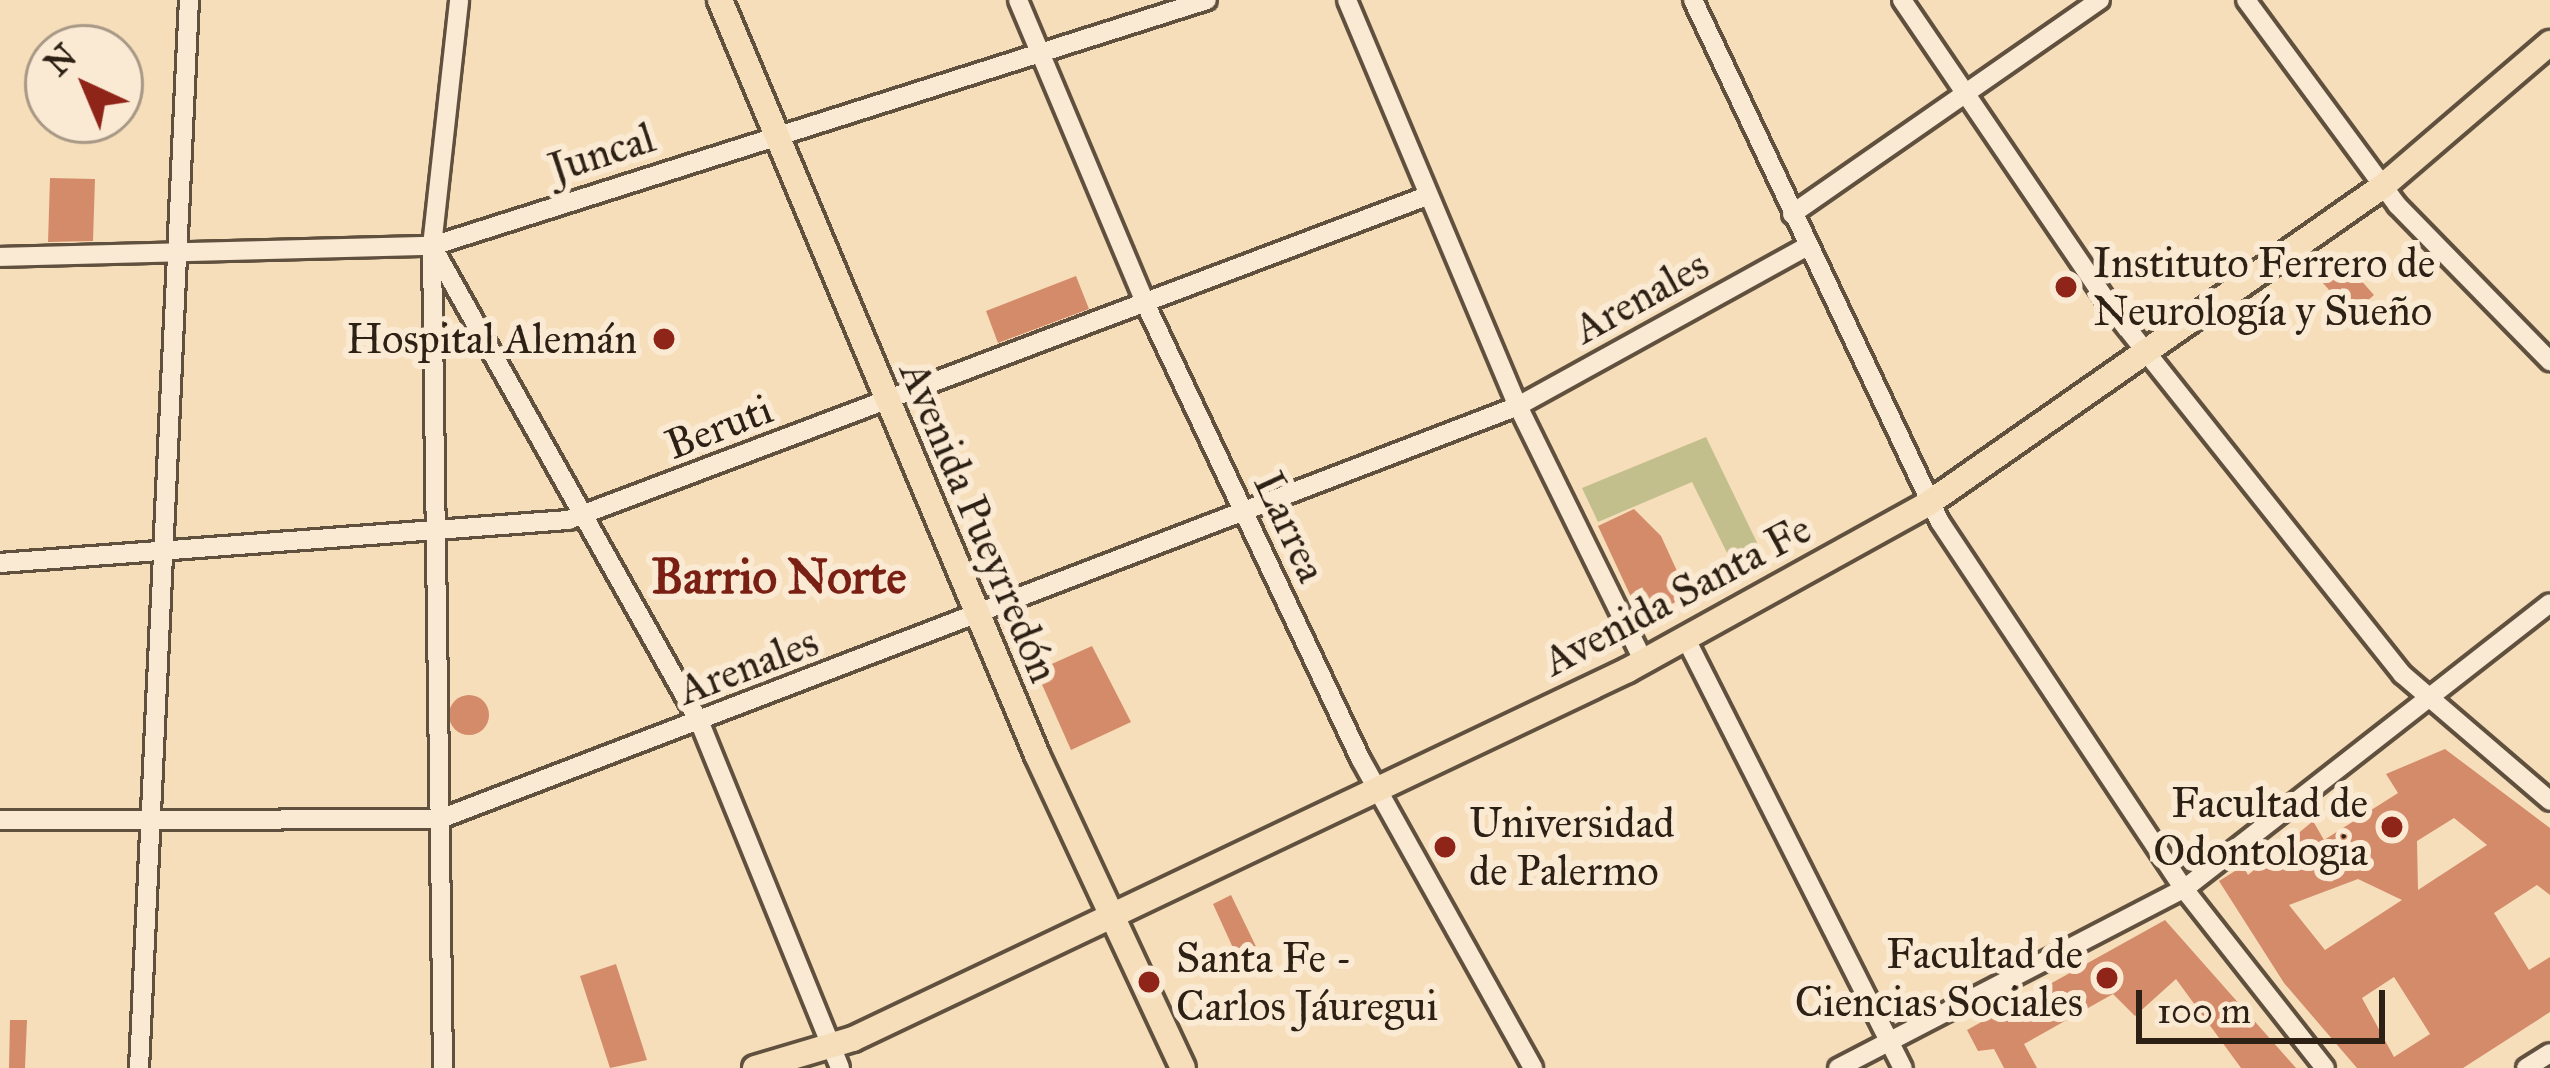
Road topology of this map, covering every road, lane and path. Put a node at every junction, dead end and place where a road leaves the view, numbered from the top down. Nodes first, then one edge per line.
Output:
1 (189, 0) edge
2 (459, 0) edge
3 (720, 0) edge
4 (1018, 0) edge
5 (1207, 0) edge
6 (1347, 0) edge
7 (1693, 0) edge
8 (1901, 0) edge
9 (2100, 0) edge
10 (2246, 0) edge
11 (2550, 43) edge
12 (1034, 52) junction
13 (1968, 100) junction
14 (775, 136) junction
15 (2383, 186) junction
16 (1427, 196) junction
17 (1792, 214) junction
18 (432, 246) junction
19 (1808, 246) junction
20 (176, 251) junction
21 (0, 257) edge
22 (1146, 305) junction
23 (477, 320) junction
24 (434, 325) junction
25 (2143, 348) junction
26 (2550, 362) edge
27 (884, 401) junction
28 (1518, 406) junction
29 (1929, 503) junction
30 (587, 515) junction
31 (1245, 516) junction
32 (436, 530) junction
33 (158, 551) junction
34 (0, 563) edge
35 (2550, 603) edge
36 (977, 616) junction
37 (1686, 639) junction
38 (1644, 662) junction
39 (2432, 706) junction
40 (700, 723) junction
41 (1377, 789) junction
42 (2550, 801) edge
43 (440, 819) junction
44 (0, 820) edge
45 (145, 821) junction
46 (2184, 889) junction
47 (1109, 919) junction
48 (1890, 1046) junction
49 (2550, 1053) edge
50 (836, 1058) edge
51 (139, 1068) edge
52 (443, 1068) edge
53 (755, 1068) edge
54 (1183, 1068) edge
55 (1533, 1068) edge
56 (1838, 1068) edge
57 (1903, 1068) edge
58 (2325, 1068) edge
59 (2526, 1068) edge

1 - 20 street
2 - 18 street
3 - 14 main road, Avenida Pueyrredón
4 - 12 street, Larrea
5 - 12 street, Juncal
6 - 16 street
7 - 17 street
8 - 13 street
9 - 13 street
10 - 15 street
11 - 15 main road, Avenida Santa Fe
12 - 14 street, Juncal
12 - 22 street, Larrea
13 - 17 street
13 - 25 street
14 - 18 street, Juncal
14 - 27 main road, Avenida Pueyrredón
15 - 25 main road, Avenida Santa Fe
15 - 26 street
16 - 22 street, Beruti
16 - 28 street
17 - 19 street
18 - 20 street, Juncal
18 - 23 street
18 - 24 street
19 - 28 street, Arenales
19 - 29 street
20 - 21 street, Juncal
20 - 33 street
22 - 27 street, Beruti
22 - 31 street, Larrea
23 - 24 street
23 - 30 street
24 - 32 street
25 - 29 main road, Avenida Santa Fe
25 - 39 street
27 - 30 street, Beruti
27 - 36 main road, Avenida Pueyrredón
28 - 31 street, Arenales
28 - 38 street
29 - 37 main road, Avenida Santa Fe
29 - 46 street
30 - 32 street, Beruti
30 - 40 street
31 - 36 street, Arenales
31 - 41 street, Larrea
32 - 33 street, Beruti
32 - 43 street
33 - 34 street, Beruti
33 - 45 street
35 - 39 street
36 - 40 street, Arenales
36 - 47 main road, Avenida Pueyrredón
37 - 38 main road, Avenida Santa Fe
37 - 48 street
38 - 41 main road, Avenida Santa Fe
39 - 42 street
39 - 46 street
40 - 43 street, Arenales
40 - 50 street
41 - 47 main road, Avenida Santa Fe
41 - 55 street, Larrea
43 - 45 street, Arenales
43 - 52 street
44 - 45 street, Arenales
45 - 51 street
46 - 48 street
46 - 58 street
47 - 50 main road, Avenida Santa Fe
47 - 54 main road, Avenida Pueyrredón
48 - 56 street
48 - 57 street
49 - 59 street
50 - 53 main road, Avenida Santa Fe

